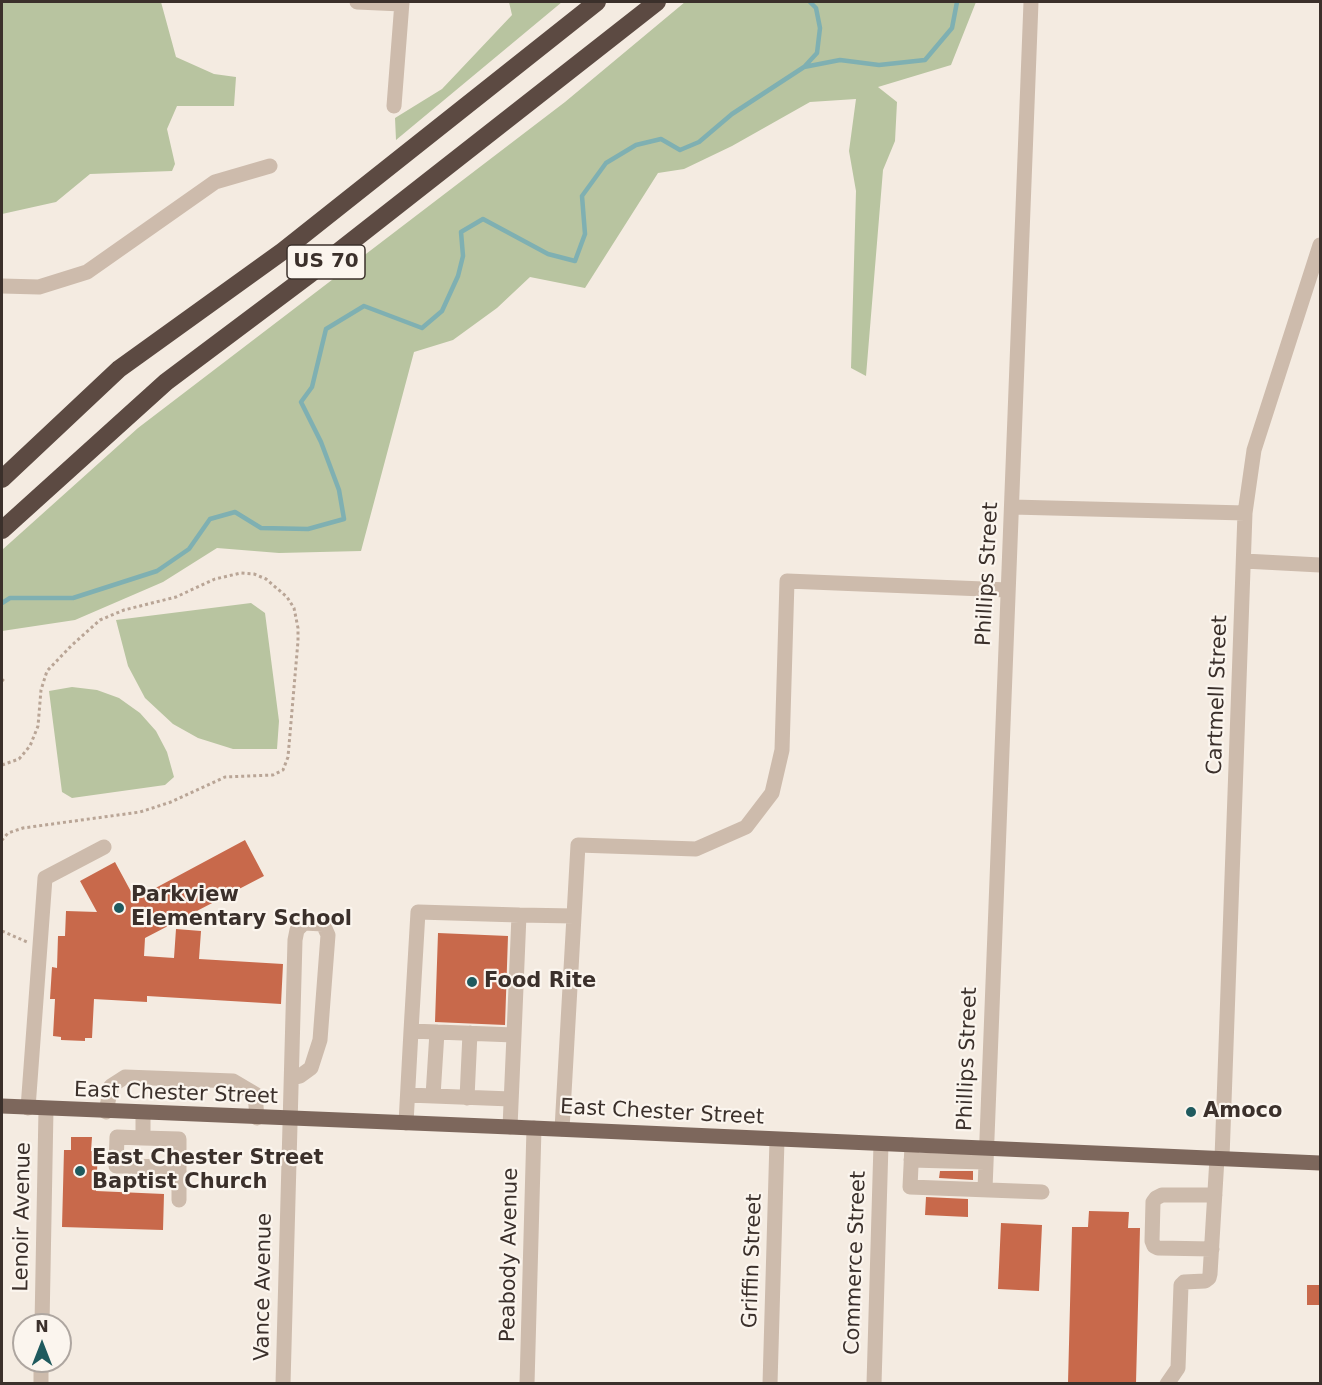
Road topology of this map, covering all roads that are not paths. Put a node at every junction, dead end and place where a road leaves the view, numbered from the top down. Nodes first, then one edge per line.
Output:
1 (357, 2) edge
2 (597, 2) edge
3 (657, 2) edge
4 (1031, 2) edge
5 (402, 3) edge
6 (394, 106) dead end
7 (270, 166) dead end
8 (1319, 255) edge
9 (2, 286) edge
10 (2, 479) edge
11 (1012, 507) junction
12 (1245, 513) junction
13 (2, 530) edge
14 (1244, 561) junction
15 (1320, 565) edge
16 (1008, 590) junction
17 (104, 847) dead end
18 (519, 915) junction
19 (574, 916) junction
20 (411, 1031) junction
21 (437, 1032) junction
22 (471, 1033) junction
23 (513, 1035) junction
24 (292, 1078) junction
25 (408, 1095) junction
26 (433, 1096) junction
27 (467, 1098) junction
28 (512, 1100) junction
29 (2, 1106) edge
30 (28, 1108) junction
31 (46, 1109) junction
32 (106, 1112) junction
33 (143, 1113) junction
34 (179, 1114) junction
35 (257, 1118) junction
36 (289, 1119) junction
37 (406, 1123) junction
38 (510, 1126) junction
39 (534, 1128) junction
40 (562, 1129) junction
41 (143, 1138) junction
42 (179, 1139) junction
43 (777, 1140) junction
44 (880, 1144) junction
45 (912, 1152) junction
46 (985, 1155) junction
47 (1220, 1158) junction
48 (1320, 1163) edge
49 (179, 1167) junction
50 (985, 1189) junction
51 (1042, 1192) dead end
52 (1215, 1196) junction
53 (179, 1200) dead end
54 (1212, 1249) junction
55 (42, 1313) edge
56 (283, 1383) edge
57 (527, 1383) edge
58 (770, 1383) edge
59 (874, 1383) edge
60 (1167, 1383) edge

1 - 5 street
2 - 10 highway, US 70
3 - 13 highway, US 70
4 - 11 street, Phillips Street
5 - 6 street
7 - 9 street
8 - 12 street, Cartmell Street
11 - 12 street
11 - 16 street, Phillips Street
12 - 14 street, Cartmell Street
14 - 15 street
14 - 47 street, Cartmell Street
16 - 19 street
16 - 46 street, Phillips Street
17 - 30 street
18 - 19 street
18 - 20 street
18 - 23 street
19 - 40 street
20 - 21 street
20 - 25 street
21 - 22 street
21 - 26 street
22 - 23 street
22 - 27 street
23 - 28 street
24 - 24 street, Vance Avenue
24 - 36 street, Vance Avenue
25 - 26 street
25 - 37 street
26 - 27 street
27 - 28 street
28 - 38 street
29 - 30 main road, East Chester Street
30 - 31 main road, East Chester Street
31 - 32 main road, East Chester Street
31 - 55 street, Lenoir Avenue
32 - 33 main road, East Chester Street
32 - 35 street
33 - 34 main road, East Chester Street
33 - 41 street
34 - 35 main road, East Chester Street
34 - 42 street
35 - 36 main road, East Chester Street
36 - 37 main road, East Chester Street
36 - 56 street, Vance Avenue
37 - 38 main road, East Chester Street
38 - 39 main road, East Chester Street
39 - 40 main road, East Chester Street
39 - 57 street, Peabody Avenue
40 - 43 main road, East Chester Street
41 - 42 street
41 - 49 street
42 - 49 street
43 - 44 main road, East Chester Street
43 - 58 street, Griffin Street
44 - 45 main road, East Chester Street
44 - 59 street, Commerce Street
45 - 46 main road, East Chester Street
45 - 50 street
46 - 47 main road, East Chester Street
46 - 50 street, Phillips Street
47 - 48 main road, East Chester Street
47 - 52 street, Cartmell Street
49 - 53 street
50 - 51 street
52 - 54 street, Cartmell Street
52 - 54 street
54 - 60 street, Cartmell Street

